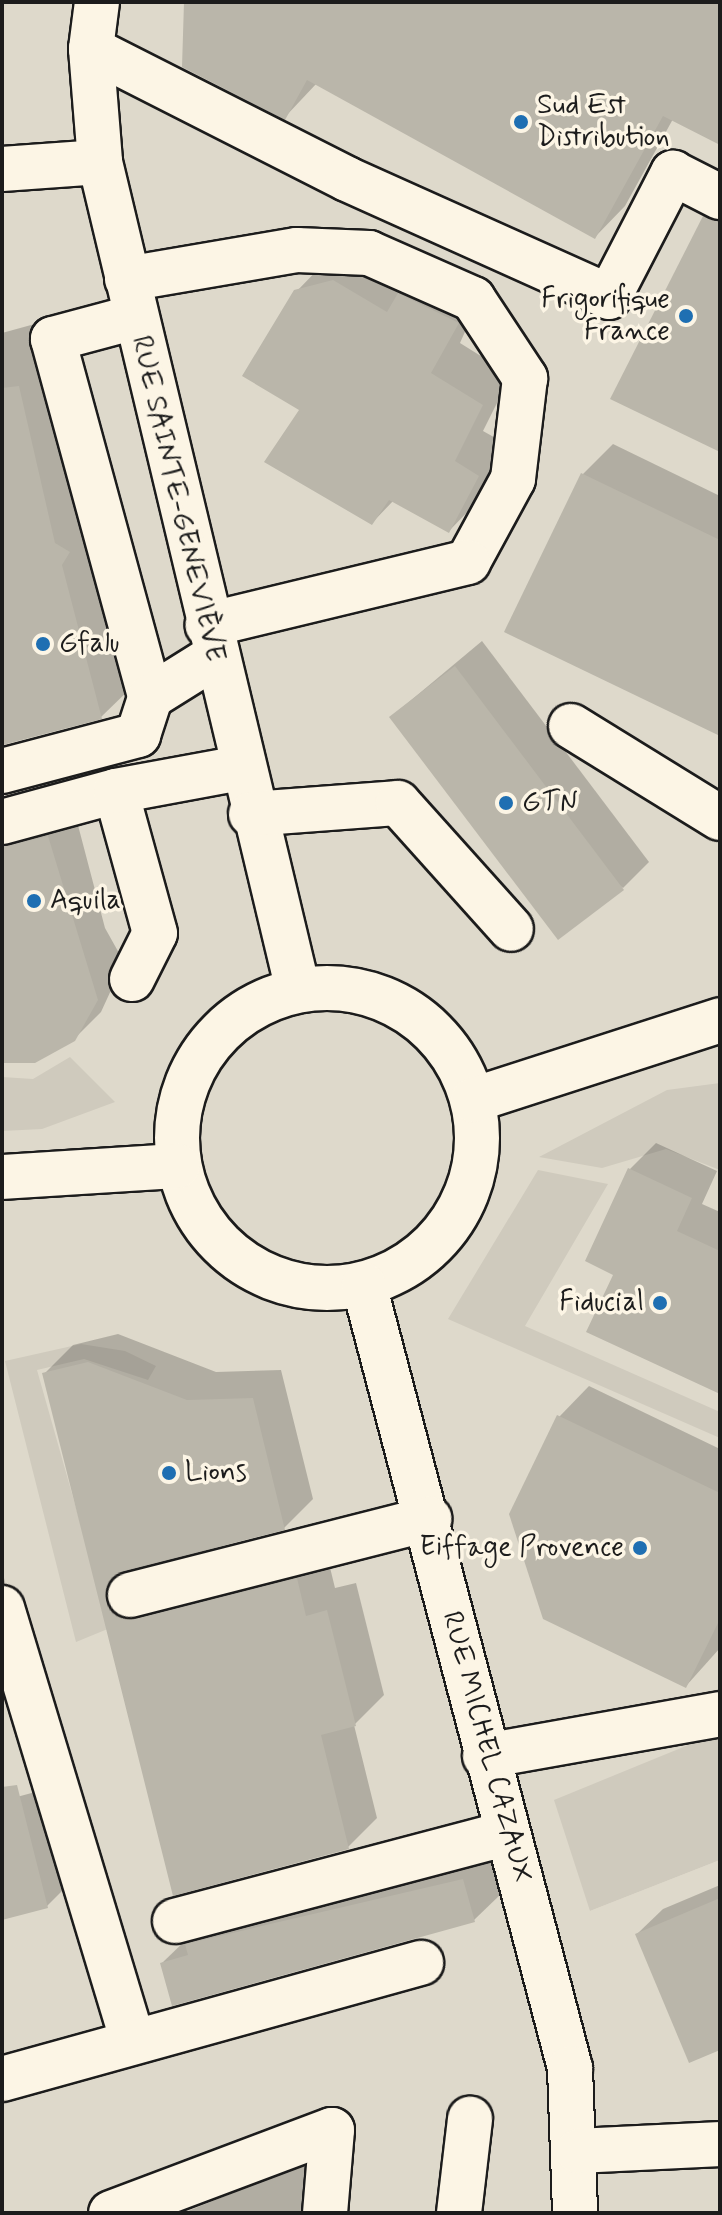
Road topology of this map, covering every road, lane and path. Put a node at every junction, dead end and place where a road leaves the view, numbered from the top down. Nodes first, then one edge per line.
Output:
1 (97, 2) edge
2 (91, 49) junction
3 (100, 162) junction
4 (2, 169) edge
5 (720, 197) edge
6 (131, 298) junction
7 (210, 641) junction
8 (150, 697) junction
9 (571, 726) dead end
10 (240, 768) junction
11 (2, 771) edge
12 (116, 791) junction
13 (251, 814) junction
14 (720, 818) edge
15 (2, 822) edge
16 (511, 929) dead end
17 (132, 979) dead end
18 (298, 990) junction
19 (720, 1020) edge
20 (473, 1100) junction
21 (178, 1166) junction
22 (2, 1177) edge
23 (364, 1285) junction
24 (429, 1519) junction
25 (130, 1595) dead end
26 (2, 1608) edge
27 (720, 1714) edge
28 (21, 1749) edge
29 (485, 1756) junction
30 (508, 1833) junction
31 (175, 1921) dead end
32 (421, 1963) dead end
33 (133, 2042) junction
34 (2, 2079) edge
35 (470, 2119) dead end
36 (720, 2144) edge
37 (578, 2151) junction
38 (111, 2213) edge
39 (325, 2213) edge
40 (459, 2213) edge
41 (575, 2213) edge

1 - 2 street, RUE SAINTE-GENEVIÈVE
2 - 3 street, RUE SAINTE-GENEVIÈVE
2 - 5 street
3 - 4 street
3 - 6 street, RUE SAINTE-GENEVIÈVE
6 - 7 street, RUE SAINTE-GENEVIÈVE
6 - 7 street
6 - 8 street
7 - 8 street
7 - 10 street, RUE SAINTE-GENEVIÈVE
8 - 11 street
9 - 14 street
10 - 12 street
10 - 13 street, RUE SAINTE-GENEVIÈVE
12 - 15 street
12 - 17 street
13 - 16 street
13 - 18 street, RUE SAINTE-GENEVIÈVE
18 - 20 street
18 - 21 street
19 - 20 street
20 - 23 street
21 - 22 street
21 - 23 street
23 - 24 street, RUE MICHEL CAZAUX
24 - 25 street
24 - 29 street, RUE MICHEL CAZAUX
26 - 28 street
27 - 29 street
28 - 33 street
29 - 30 street, RUE MICHEL CAZAUX
30 - 31 street
30 - 37 street, RUE MICHEL CAZAUX
32 - 33 street
33 - 34 street
35 - 40 street
36 - 37 street
37 - 41 street, RUE MICHEL CAZAUX
38 - 39 street

